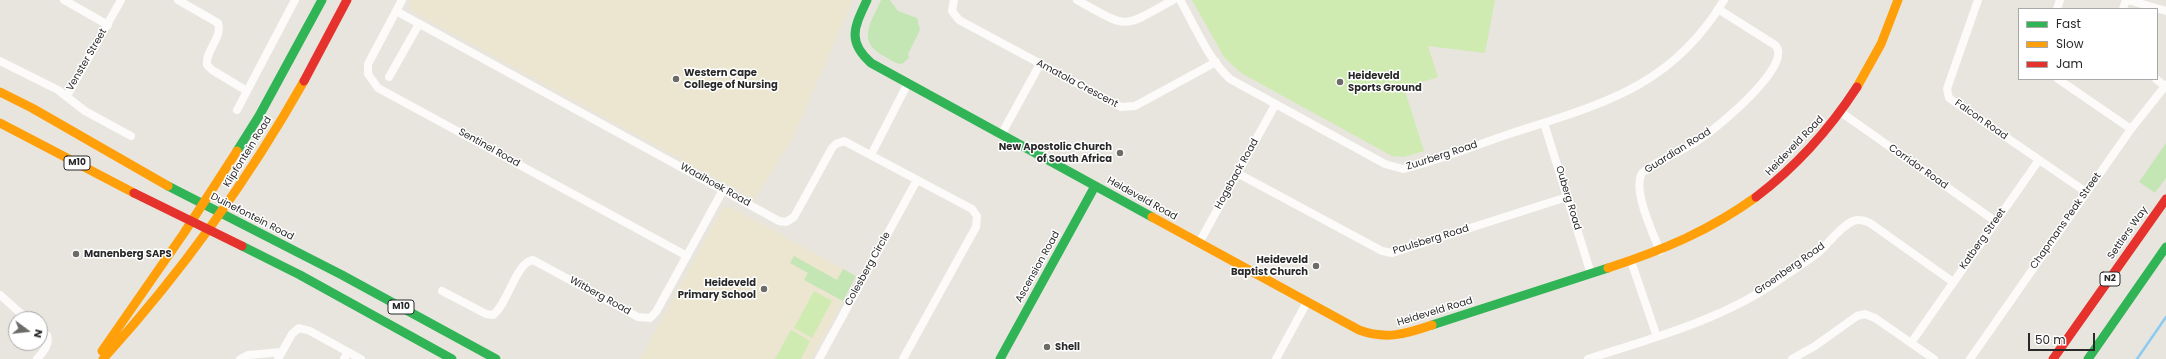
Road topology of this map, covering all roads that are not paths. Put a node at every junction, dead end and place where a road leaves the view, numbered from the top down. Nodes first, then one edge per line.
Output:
1 (64, 0) edge
2 (121, 0) edge
3 (178, 0) edge
4 (295, 0) edge
5 (322, 0) edge
6 (347, 0) edge
7 (402, 0) edge
8 (867, 0) edge
9 (954, 0) edge
10 (1077, 0) edge
11 (1173, 0) edge
12 (1180, 0) edge
13 (1724, 0) edge
14 (1898, 0) edge
15 (1978, 0) edge
16 (2127, 0) edge
17 (2155, 8) edge
18 (1718, 9) junction
19 (396, 11) junction
20 (419, 24) junction
21 (108, 25) junction
22 (0, 61) edge
23 (1216, 62) junction
24 (1040, 64) junction
25 (389, 77) dead end
26 (2059, 80) edge
27 (2157, 80) edge
28 (908, 83) junction
29 (2166, 86) edge
30 (247, 90) junction
31 (0, 92) edge
32 (67, 96) junction
33 (1275, 105) junction
34 (237, 110) dead end
35 (1842, 113) junction
36 (0, 123) edge
37 (1544, 123) junction
38 (2131, 129) junction
39 (1001, 135) junction
40 (131, 136) dead end
41 (871, 155) junction
42 (2039, 160) junction
43 (1237, 173) junction
44 (917, 180) junction
45 (1096, 186) junction
46 (723, 190) junction
47 (2086, 192) junction
48 (1567, 197) junction
49 (2166, 199) edge
50 (202, 203) junction
51 (221, 213) junction
52 (192, 221) junction
53 (1995, 221) junction
54 (210, 230) junction
55 (1199, 243) junction
56 (2166, 247) edge
57 (1660, 252) junction
58 (687, 256) junction
59 (1631, 261) junction
60 (1591, 274) junction
61 (1953, 282) junction
62 (442, 291) dead end
63 (0, 295) edge
64 (1307, 302) junction
65 (18, 311) edge
66 (1657, 337) junction
67 (1911, 343) junction
68 (44, 351) edge
69 (346, 355) edge
70 (280, 356) edge
71 (1002, 358) edge
72 (37, 359) edge
73 (96, 359) edge
74 (104, 359) edge
75 (240, 359) edge
76 (361, 359) edge
77 (452, 359) edge
78 (496, 359) edge
79 (818, 359) edge
80 (903, 359) edge
81 (1276, 359) edge
82 (1588, 359) edge
83 (1792, 359) edge
84 (1934, 359) edge
85 (1970, 359) edge
86 (2054, 359) edge
87 (2088, 359) edge

1 - 21 street
2 - 21 street, Venster Street
3 - 30 street
4 - 30 street
5 - 50 main road, Klipfontein Road
6 - 51 main road, Klipfontein Road
7 - 19 street, Sentinel Road
8 - 28 main road, Heideveld Road
9 - 24 street, Amatola Crescent
10 - 11 street
12 - 23 street, Zuurberg Road
13 - 18 street, Zuurberg Road
14 - 35 main road, Heideveld Road
15 - 42 street, Falcon Road
16 - 17 street
18 - 37 street, Zuurberg Road
18 - 57 street, Guardian Road
19 - 20 street, Waaihoek Road
19 - 58 street, Sentinel Road
20 - 25 street
20 - 46 street, Waaihoek Road
21 - 32 street, Venster Street
22 - 32 street, Venster Street
23 - 24 street, Amatola Crescent
23 - 33 street, Zuurberg Road
24 - 39 street
26 - 38 street
27 - 29 street
28 - 39 main road, Heideveld Road
28 - 41 street
29 - 38 street, Chapmans Peak Street
30 - 34 street
31 - 50 main road, Duinefontein Road / M10
32 - 40 street
33 - 37 street, Zuurberg Road
33 - 43 street, Hogsback Road
35 - 53 street, Corridor Road
35 - 57 main road, Heideveld Road
36 - 52 main road, M10
37 - 48 street, Ouberg Road
38 - 47 street, Chapmans Peak Street
39 - 45 main road, Heideveld Road
41 - 44 street, Waaihoek Road
41 - 46 street, Waaihoek Road
42 - 47 street
42 - 53 street, Katberg Street
43 - 48 street, Paulsberg Road
43 - 55 street, Hogsback Road
44 - 79 street, Colesberg Circle
44 - 80 street, Waaihoek Road
45 - 55 main road, Heideveld Road
45 - 71 main road, Ascension Road
46 - 58 street, Witberg Road
47 - 85 street, Chapmans Peak Street
48 - 60 street, Ouberg Road
49 - 86 main road, Settlers Way / N2
50 - 51 main road, Duinefontein Road / M10
50 - 52 main road, Klipfontein Road
51 - 54 main road, Klipfontein Road
51 - 78 main road, Duinefontein Road / M10
52 - 54 main road, M10
52 - 73 main road, Klipfontein Road
53 - 61 street, Katberg Street
54 - 74 main road, Klipfontein Road
54 - 77 main road, M10
55 - 64 main road, Heideveld Road
56 - 87 main road
57 - 59 main road, Heideveld Road
58 - 62 street, Witberg Road
59 - 60 main road, Heideveld Road
59 - 66 street
60 - 64 main road, Heideveld Road
61 - 66 street, Groenberg Road
61 - 67 street, Katberg Street
63 - 65 street
64 - 81 street
66 - 82 street, Groenberg Road
67 - 83 street
67 - 84 street
68 - 72 street
69 - 70 street
69 - 76 street
70 - 75 street

